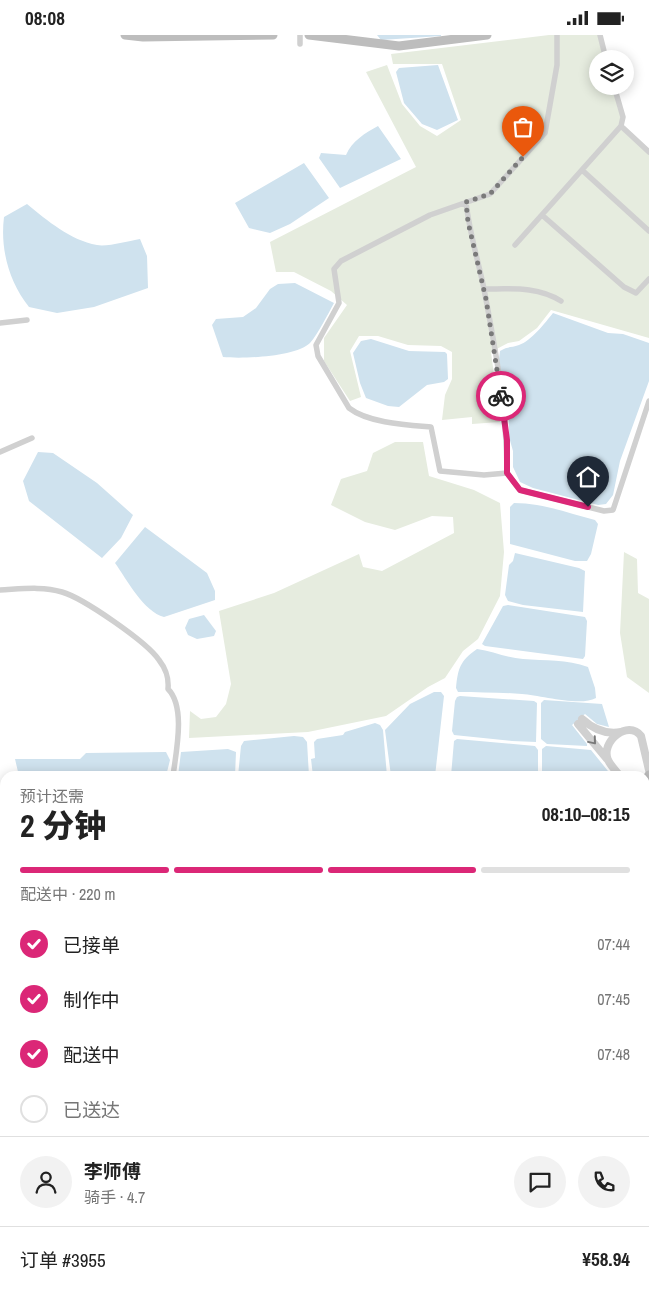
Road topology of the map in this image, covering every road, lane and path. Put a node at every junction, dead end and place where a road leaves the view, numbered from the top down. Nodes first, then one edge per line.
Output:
1 (131, 35) edge
2 (272, 35) edge
3 (300, 35) edge
4 (309, 35) edge
5 (488, 35) edge
6 (558, 35) edge
7 (600, 35) edge
8 (369, 39) edge
9 (300, 44) dead end
10 (604, 50) edge
11 (617, 95) edge
12 (621, 126) junction
13 (649, 152) edge
14 (582, 170) junction
15 (466, 202) junction
16 (542, 215) junction
17 (649, 231) edge
18 (515, 245) dead end
19 (649, 279) edge
20 (484, 289) junction
21 (561, 301) dead end
22 (27, 320) dead end
23 (0, 323) edge
24 (649, 401) edge
25 (32, 438) dead end
26 (0, 452) edge
27 (507, 473) junction
28 (0, 590) edge
29 (623, 732) junction
30 (607, 759) junction
31 (649, 770) edge
32 (174, 771) edge
33 (616, 771) edge

1 - 2 main road
3 - 9 street
4 - 8 main road
5 - 8 main road
6 - 15 street
7 - 10 street
11 - 12 street
12 - 13 street
12 - 14 street
14 - 16 street
14 - 17 street
15 - 20 street
15 - 27 street
16 - 18 street
16 - 19 street
20 - 21 street
20 - 27 street
22 - 23 street
24 - 27 street
25 - 26 street
28 - 32 street
29 - 30 street
29 -> 30 street
29 - 31 street
30 - 33 street

